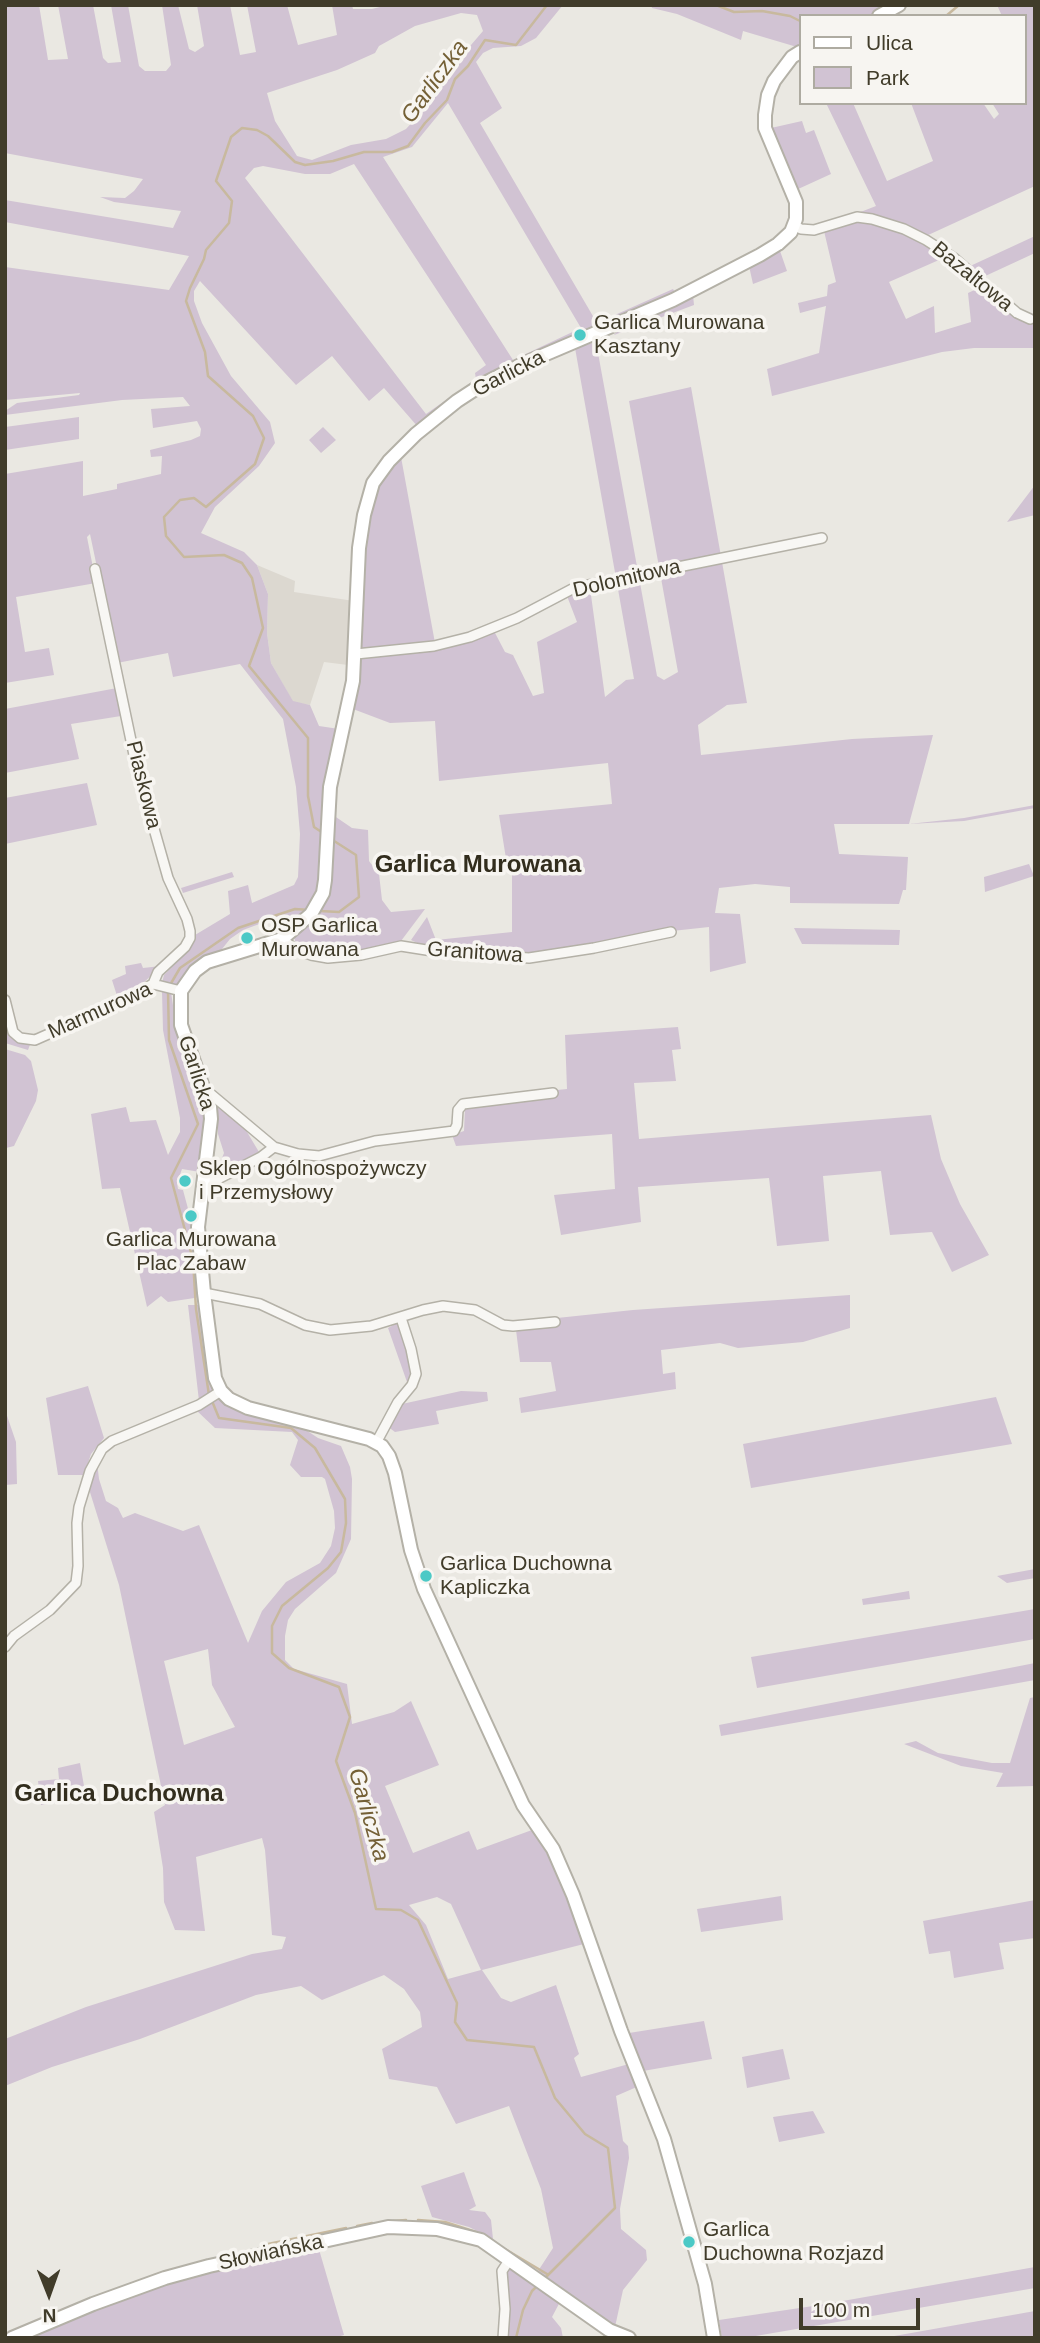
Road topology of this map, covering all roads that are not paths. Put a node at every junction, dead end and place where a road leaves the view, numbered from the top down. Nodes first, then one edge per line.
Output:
1 (899, 5) edge
2 (883, 14) edge
3 (799, 53) edge
4 (794, 226) junction
5 (1030, 319) dead end
6 (822, 538) dead end
7 (95, 569) dead end
8 (356, 654) junction
9 (671, 932) dead end
10 (282, 939) junction
11 (157, 984) junction
12 (178, 990) junction
13 (5, 1000) edge
14 (202, 1086) junction
15 (554, 1093) dead end
16 (274, 1147) junction
17 (204, 1181) junction
18 (201, 1299) junction
19 (401, 1318) junction
20 (555, 1322) dead end
21 (214, 1396) junction
22 (376, 1443) junction
23 (5, 1647) edge
24 (510, 2259) junction
25 (12, 2338) edge
26 (503, 2338) edge
27 (629, 2338) edge
28 (714, 2338) edge

1 - 2 street
3 - 4 street
4 - 5 street, Bazaltowa
4 - 8 street, Garlicka
6 - 8 street, Dolomitowa
7 - 11 street, Piaskowa
8 - 10 street, Garlicka
9 - 10 street, Granitowa
10 - 12 street
11 - 12 street, Marmurowa
11 - 13 street, Marmurowa
12 - 14 street, Garlicka
14 - 16 street
14 - 17 street, Garlicka
15 - 16 street
16 - 17 street
17 - 18 street, Garlicka
18 - 19 street
18 - 21 street, Garlicka
19 - 20 street
19 - 22 street
21 - 22 street
21 - 23 street
22 - 28 street
24 - 25 street, Słowiańska
24 - 26 street
24 - 27 street, Słowiańska

